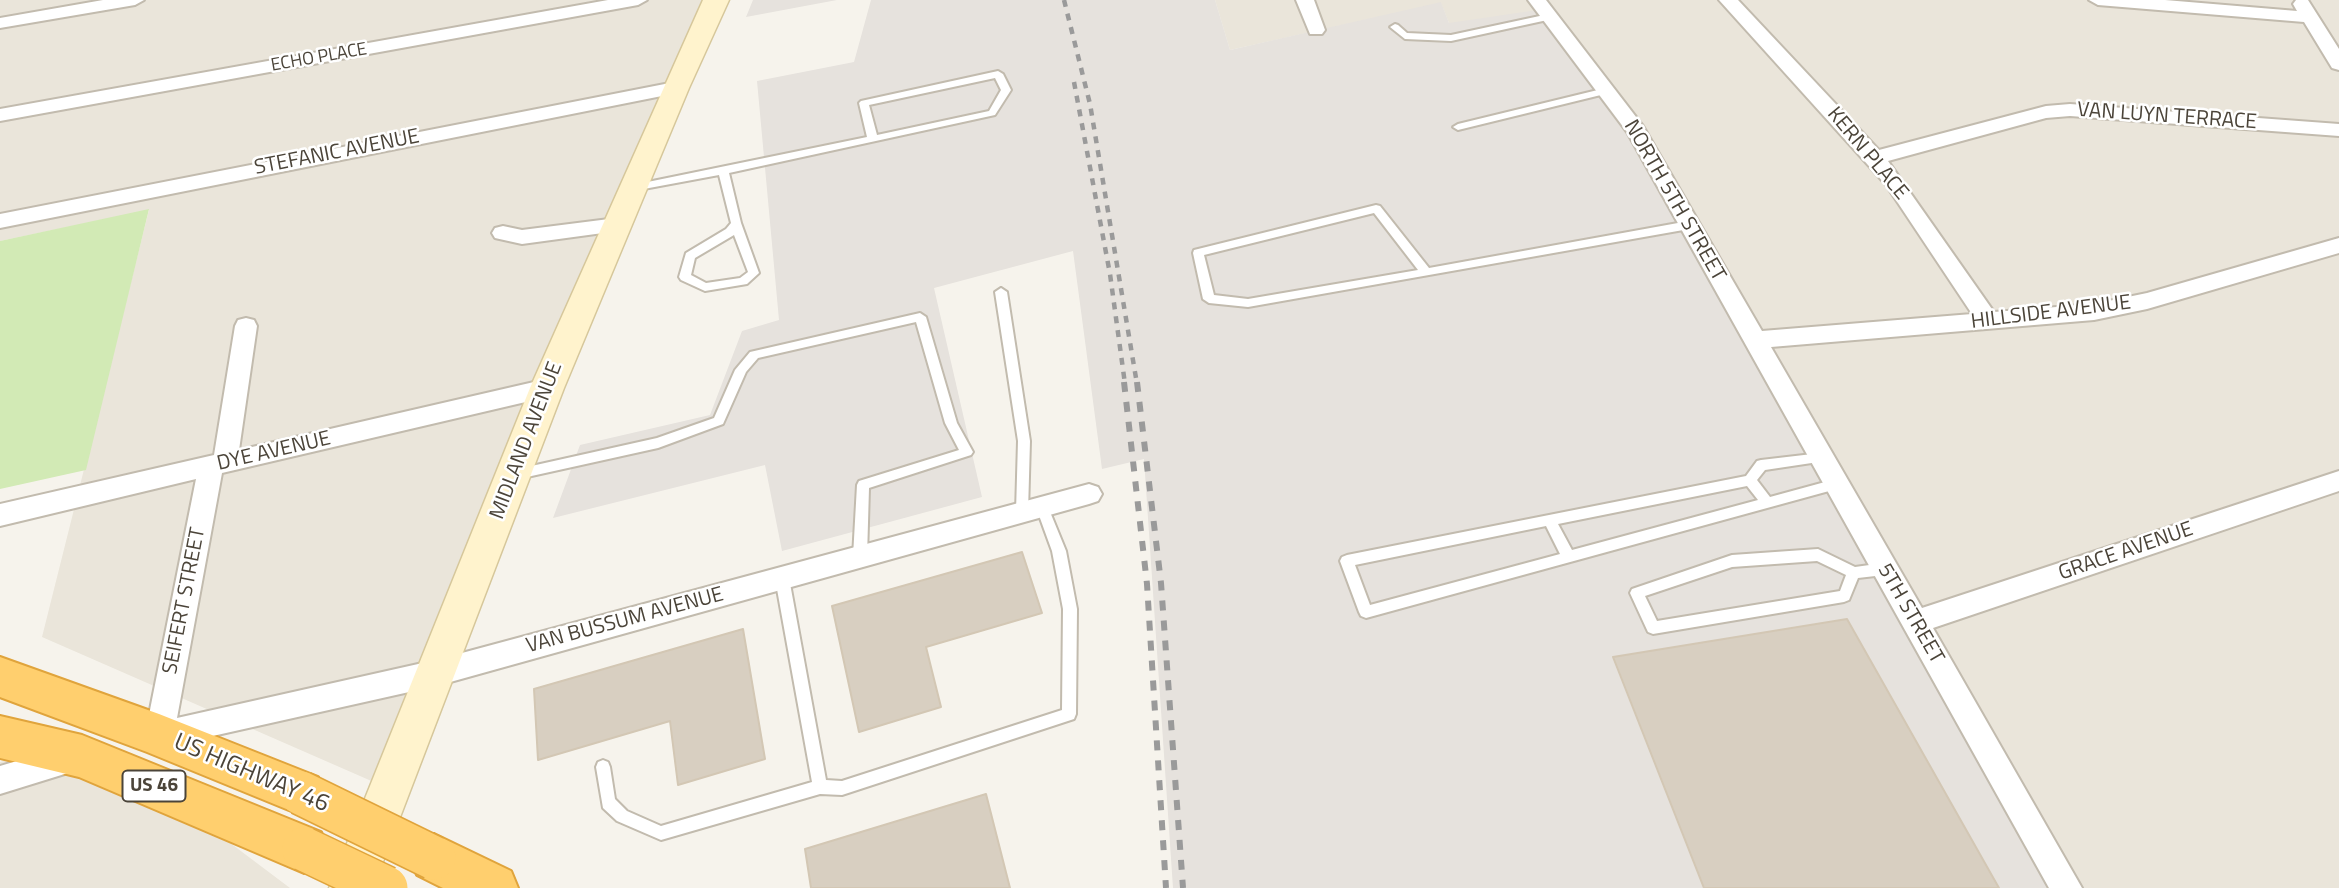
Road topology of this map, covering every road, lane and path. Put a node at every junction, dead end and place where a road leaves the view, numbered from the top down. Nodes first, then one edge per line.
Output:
1 (135, 0) edge
2 (638, 0) edge
3 (716, 0) edge
4 (1305, 0) edge
5 (1728, 0) edge
6 (2098, 0) edge
7 (2300, 0) edge
8 (57, 7) edge
9 (1543, 8) edge
10 (2310, 17) junction
11 (0, 23) edge
12 (1395, 27) dead end
13 (1316, 30) dead end
14 (2339, 64) edge
15 (675, 88) junction
16 (1606, 91) junction
17 (0, 115) edge
18 (1458, 127) dead end
19 (2339, 130) edge
20 (873, 139) junction
21 (1875, 158) junction
22 (723, 171) junction
23 (632, 189) junction
24 (0, 221) edge
25 (736, 223) junction
26 (617, 225) junction
27 (1689, 225) junction
28 (503, 233) dead end
29 (2339, 245) edge
30 (1426, 272) junction
31 (1001, 292) dead end
32 (1989, 322) junction
33 (246, 326) dead end
34 (1755, 340) junction
35 (547, 388) junction
36 (1821, 458) junction
37 (218, 465) junction
38 (515, 474) junction
39 (1750, 480) junction
40 (2338, 480) edge
41 (1836, 484) junction
42 (1088, 494) dead end
43 (1768, 503) junction
44 (1032, 510) junction
45 (0, 515) edge
46 (1549, 520) junction
47 (860, 557) junction
48 (1569, 557) junction
49 (1884, 569) junction
50 (1854, 573) junction
51 (782, 578) junction
52 (1914, 624) junction
53 (436, 673) junction
54 (0, 677) edge
55 (159, 735) junction
56 (0, 737) edge
57 (82, 756) junction
58 (603, 767) dead end
59 (0, 780) edge
60 (820, 787) junction
61 (351, 888) edge
62 (386, 888) edge
63 (494, 888) edge
64 (2066, 888) edge

1 - 8 street
2 - 17 street, ECHO PLACE
3 - 15 street, MIDLAND AVENUE
4 - 13 street
5 - 21 street, KERN PLACE
6 - 10 street
7 - 10 street
8 - 11 street
9 - 12 lane
9 - 16 street, NORTH 5TH STREET
10 - 14 street
15 - 23 street, MIDLAND AVENUE
15 - 24 street, STEFANIC AVENUE
16 - 18 lane
16 - 27 street, NORTH 5TH STREET
19 - 21 street, VAN LUYN TERRACE
20 - 20 lane
20 - 22 lane
21 - 32 street, KERN PLACE
22 - 23 lane
22 - 25 lane
23 - 26 street, MIDLAND AVENUE
25 - 25 lane
26 - 28 street
26 - 35 street, MIDLAND AVENUE
27 - 30 lane
27 - 34 street, NORTH 5TH STREET
29 - 32 street, HILLSIDE AVENUE
30 - 30 lane
31 - 44 lane
32 - 34 street, HILLSIDE AVENUE
33 - 37 street, SEIFERT STREET
34 - 36 street, 5TH STREET
35 - 37 street, DYE AVENUE
35 - 38 street, MIDLAND AVENUE
36 - 39 lane
36 - 41 street, 5TH STREET
37 - 45 street, DYE AVENUE
37 - 55 street, SEIFERT STREET
38 - 47 lane
38 - 53 street, MIDLAND AVENUE
39 - 43 lane
39 - 46 lane
40 - 52 street, GRACE AVENUE
41 - 43 lane
41 - 49 street, 5TH STREET
42 - 44 street, VAN BUSSUM AVENUE
43 - 48 lane
44 - 47 street, VAN BUSSUM AVENUE
44 - 60 lane
46 - 48 lane
46 - 48 lane
47 - 51 street, VAN BUSSUM AVENUE
49 - 50 lane
49 - 52 street, 5TH STREET
50 - 50 lane
51 - 53 street, VAN BUSSUM AVENUE
51 - 60 lane
52 - 64 street, 5TH STREET
53 - 55 street, VAN BUSSUM AVENUE
53 - 61 street, MIDLAND AVENUE
54 - 55 highway, US HIGHWAY 46 / US 46
55 - 63 highway, US HIGHWAY 46 / US 46, bridge
56 - 57 highway, US 46
57 - 59 street
57 - 62 highway, US 46, bridge
58 - 60 lane

